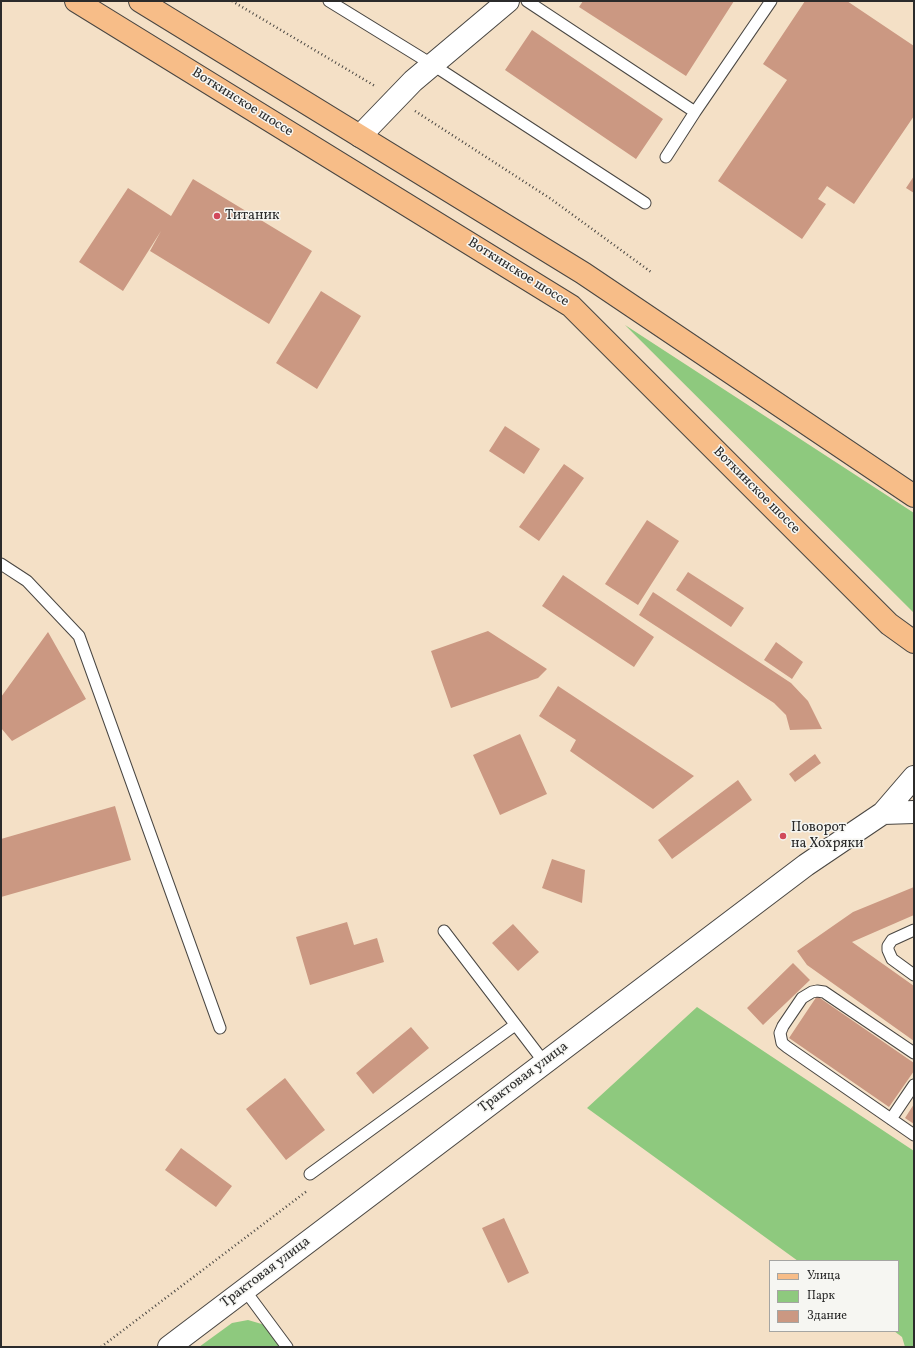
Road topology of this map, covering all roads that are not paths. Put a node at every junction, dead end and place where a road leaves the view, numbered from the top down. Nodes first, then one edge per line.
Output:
1 (76, 1) edge
2 (140, 1) edge
3 (329, 1) edge
4 (508, 1) edge
5 (527, 1) edge
6 (771, 1) edge
7 (433, 65) junction
8 (695, 112) junction
9 (360, 136) junction
10 (666, 156) dead end
11 (645, 203) dead end
12 (914, 496) edge
13 (1, 564) edge
14 (914, 642) edge
15 (914, 777) edge
16 (914, 812) edge
17 (883, 814) junction
18 (914, 930) edge
19 (444, 931) dead end
20 (914, 975) edge
21 (515, 1025) junction
22 (220, 1028) dead end
23 (914, 1053) edge
24 (544, 1062) junction
25 (914, 1085) edge
26 (891, 1119) junction
27 (914, 1135) edge
28 (310, 1174) road end
29 (244, 1289) junction
30 (169, 1347) edge
31 (287, 1347) edge

1 - 14 main road, Воткинское шоссе
2 - 9 main road
3 - 7 lane
4 - 7 street
5 - 8 lane
6 - 8 lane
7 - 9 street
7 - 11 lane
8 - 10 lane
9 - 12 main road
13 - 22 lane
15 - 17 street
16 - 17 street
17 - 24 street, Трактовая улица
18 - 20 lane
19 - 21 lane
21 - 24 lane
21 - 28 lane
23 - 26 lane
24 - 29 street, Трактовая улица
25 - 26 lane
26 - 27 lane
29 - 30 street, Трактовая улица
29 - 31 lane

